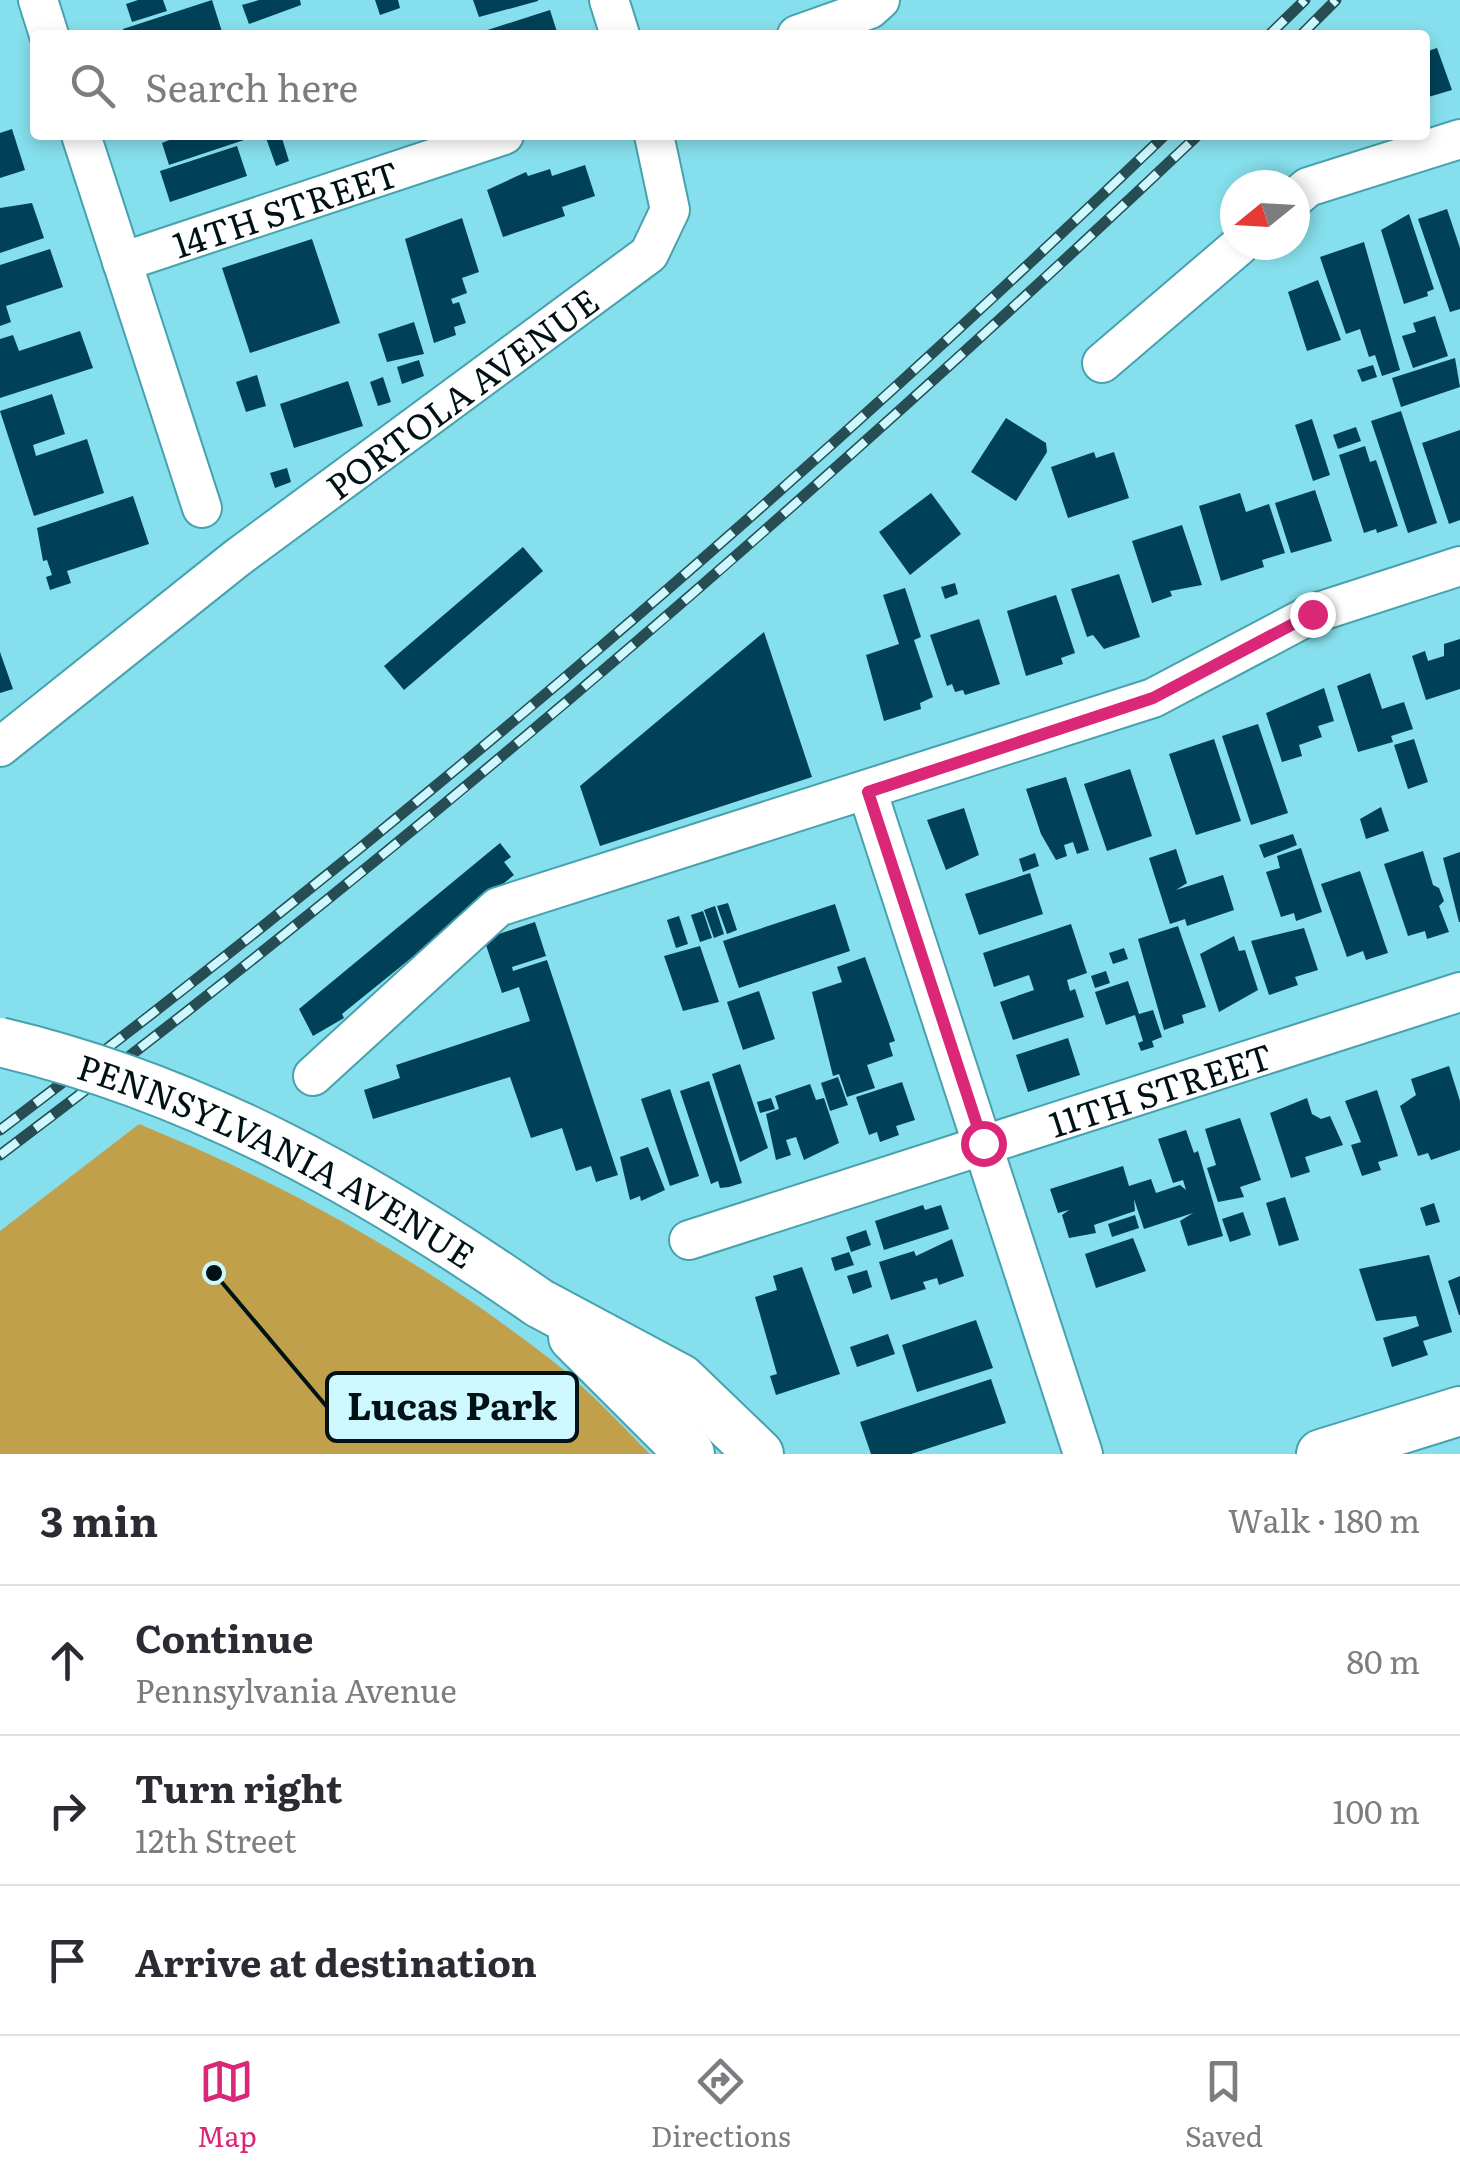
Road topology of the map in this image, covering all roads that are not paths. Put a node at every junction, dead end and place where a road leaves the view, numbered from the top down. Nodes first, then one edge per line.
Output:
1 (38, 0) edge
2 (609, 0) edge
3 (875, 5) edge
4 (47, 30) edge
5 (618, 30) edge
6 (809, 30) edge
7 (1460, 139) edge
8 (83, 140) edge
9 (489, 140) edge
10 (655, 140) edge
11 (1310, 186) edge
12 (1222, 260) edge
13 (122, 262) junction
14 (1102, 363) dead end
15 (202, 508) dead end
16 (1460, 566) edge
17 (0, 748) edge
18 (868, 792) junction
19 (1460, 992) edge
20 (0, 1042) edge
21 (313, 1076) dead end
22 (983, 1143) junction
23 (688, 1240) dead end
24 (539, 1302) junction
25 (1460, 1411) edge
26 (690, 1454) edge
27 (759, 1454) edge
28 (1083, 1454) edge
29 (1321, 1454) edge

1 - 4 street
2 - 5 street
3 - 6 street
7 - 11 street
8 - 13 street
9 - 13 street, 14TH STREET
10 - 17 street, PORTOLA AVENUE
12 - 14 street
13 - 15 street
16 - 18 street
18 - 21 street
18 - 22 street
19 - 22 street, 11TH STREET
20 - 24 main road, PENNSYLVANIA AVENUE, bridge
22 - 23 street, 11TH STREET
22 - 28 street
24 - 26 main road, PENNSYLVANIA AVENUE
24 - 27 main road, PENNSYLVANIA AVENUE
25 - 29 main road

